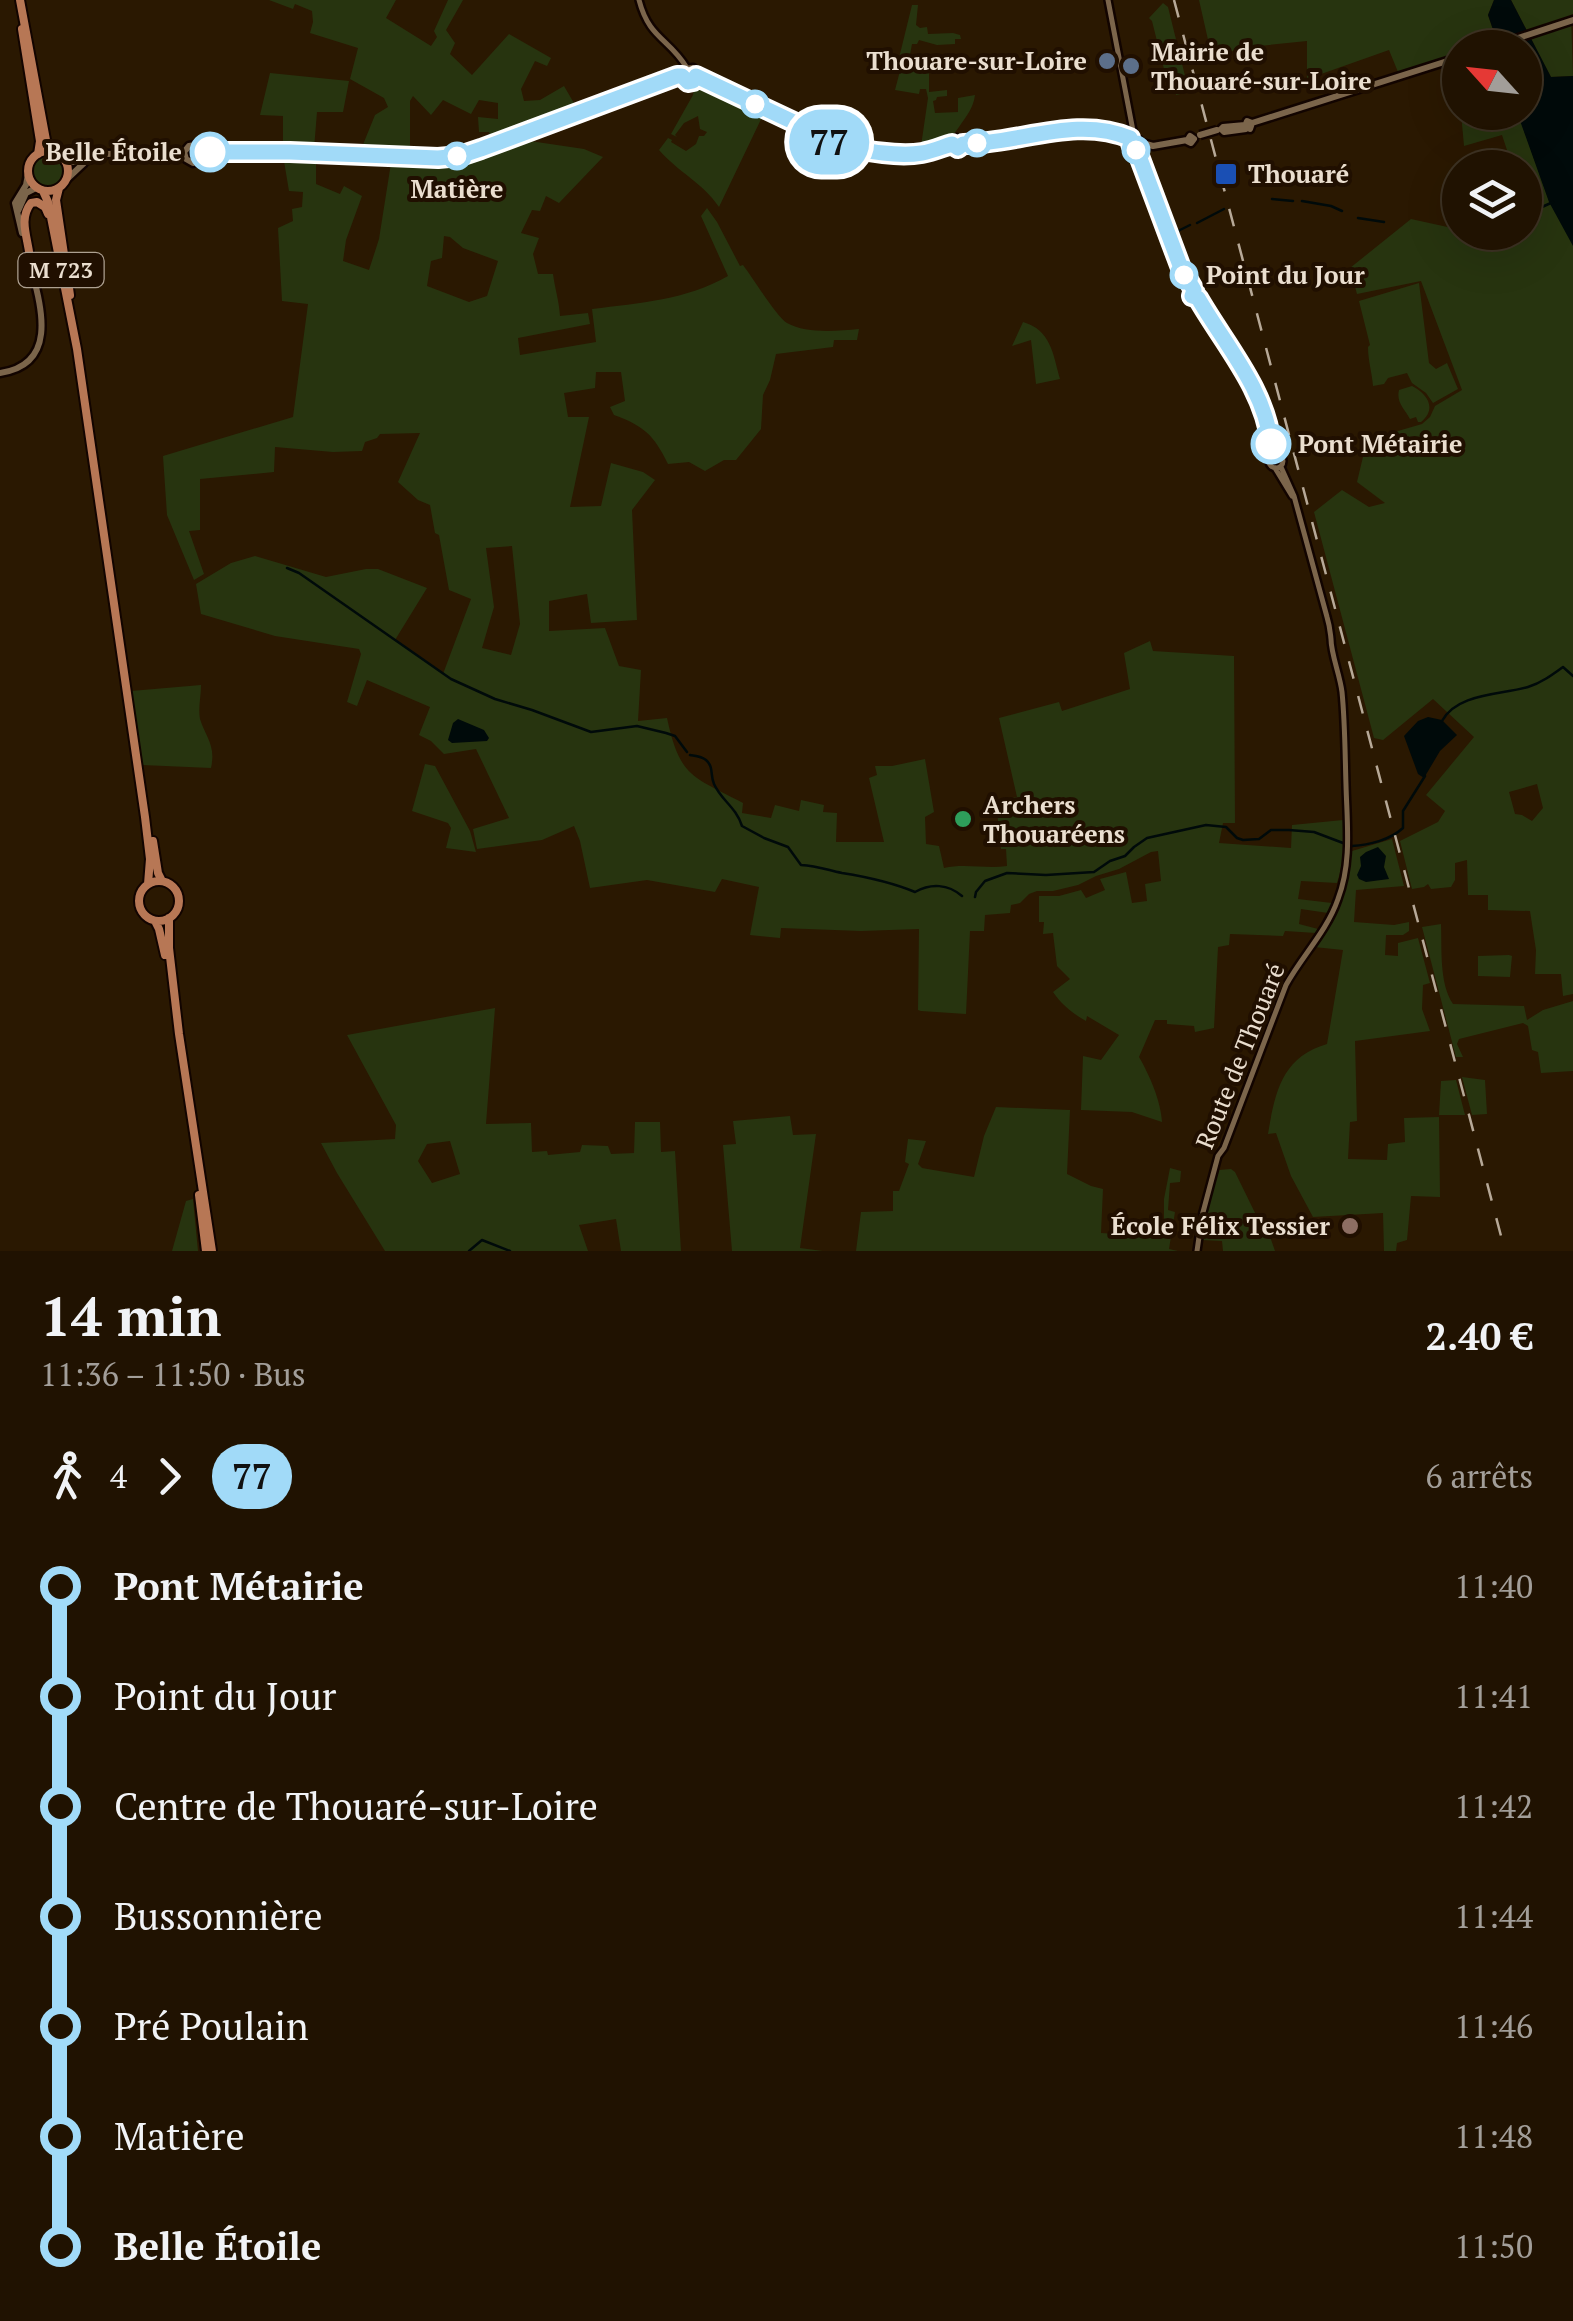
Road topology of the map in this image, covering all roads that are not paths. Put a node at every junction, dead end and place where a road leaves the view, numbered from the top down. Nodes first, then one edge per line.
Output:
1 (19, 0) edge
2 (639, 0) edge
3 (1108, 0) edge
4 (1573, 20) edge
5 (1542, 30) edge
6 (1442, 63) edge
7 (687, 68) junction
8 (682, 76) junction
9 (696, 76) junction
10 (1134, 140) junction
11 (184, 152) junction
12 (202, 152) junction
13 (38, 154) junction
14 (57, 154) junction
15 (90, 160) junction
16 (65, 162) junction
17 (28, 174) junction
18 (66, 180) junction
19 (59, 188) junction
20 (40, 189) junction
21 (18, 212) junction
22 (58, 254) junction
23 (30, 262) junction
24 (77, 349) junction
25 (0, 374) edge
26 (1275, 455) junction
27 (1278, 468) junction
28 (134, 744) junction
29 (162, 882) junction
30 (148, 884) junction
31 (169, 918) junction
32 (155, 921) junction
33 (179, 1034) junction
34 (209, 1251) edge
35 (1197, 1251) edge

1 - 13 main road
1 - 14 main road
2 - 7 street
3 - 10 street
4 - 5 main road
6 - 10 main road, bridge
7 - 8 main road
7 - 9 main road
8 - 9 main road
8 - 12 main road
9 - 10 main road
10 - 26 street
11 - 12 main road
11 - 12 main road
11 - 15 main road
13 - 14 main road
13 - 17 main road
14 - 16 main road
15 - 16 main road
15 - 18 main road
16 - 18 main road
17 - 20 main road
17 - 21 main road
18 - 19 main road
19 - 20 main road
19 - 24 main road, M 723
20 - 21 main road
20 - 22 main road, M 723
21 - 23 main road
22 - 23 main road
22 - 24 main road, M 723
23 - 25 main road
24 - 28 main road, M 723
26 - 27 street
26 - 27 street
27 - 35 street, Route de Thouaré
28 - 29 main road, M 723
28 - 30 main road, M 723
29 - 30 main road
29 - 31 main road
30 - 32 main road
31 - 32 main road
31 - 33 main road
32 - 33 main road
33 - 34 main road

